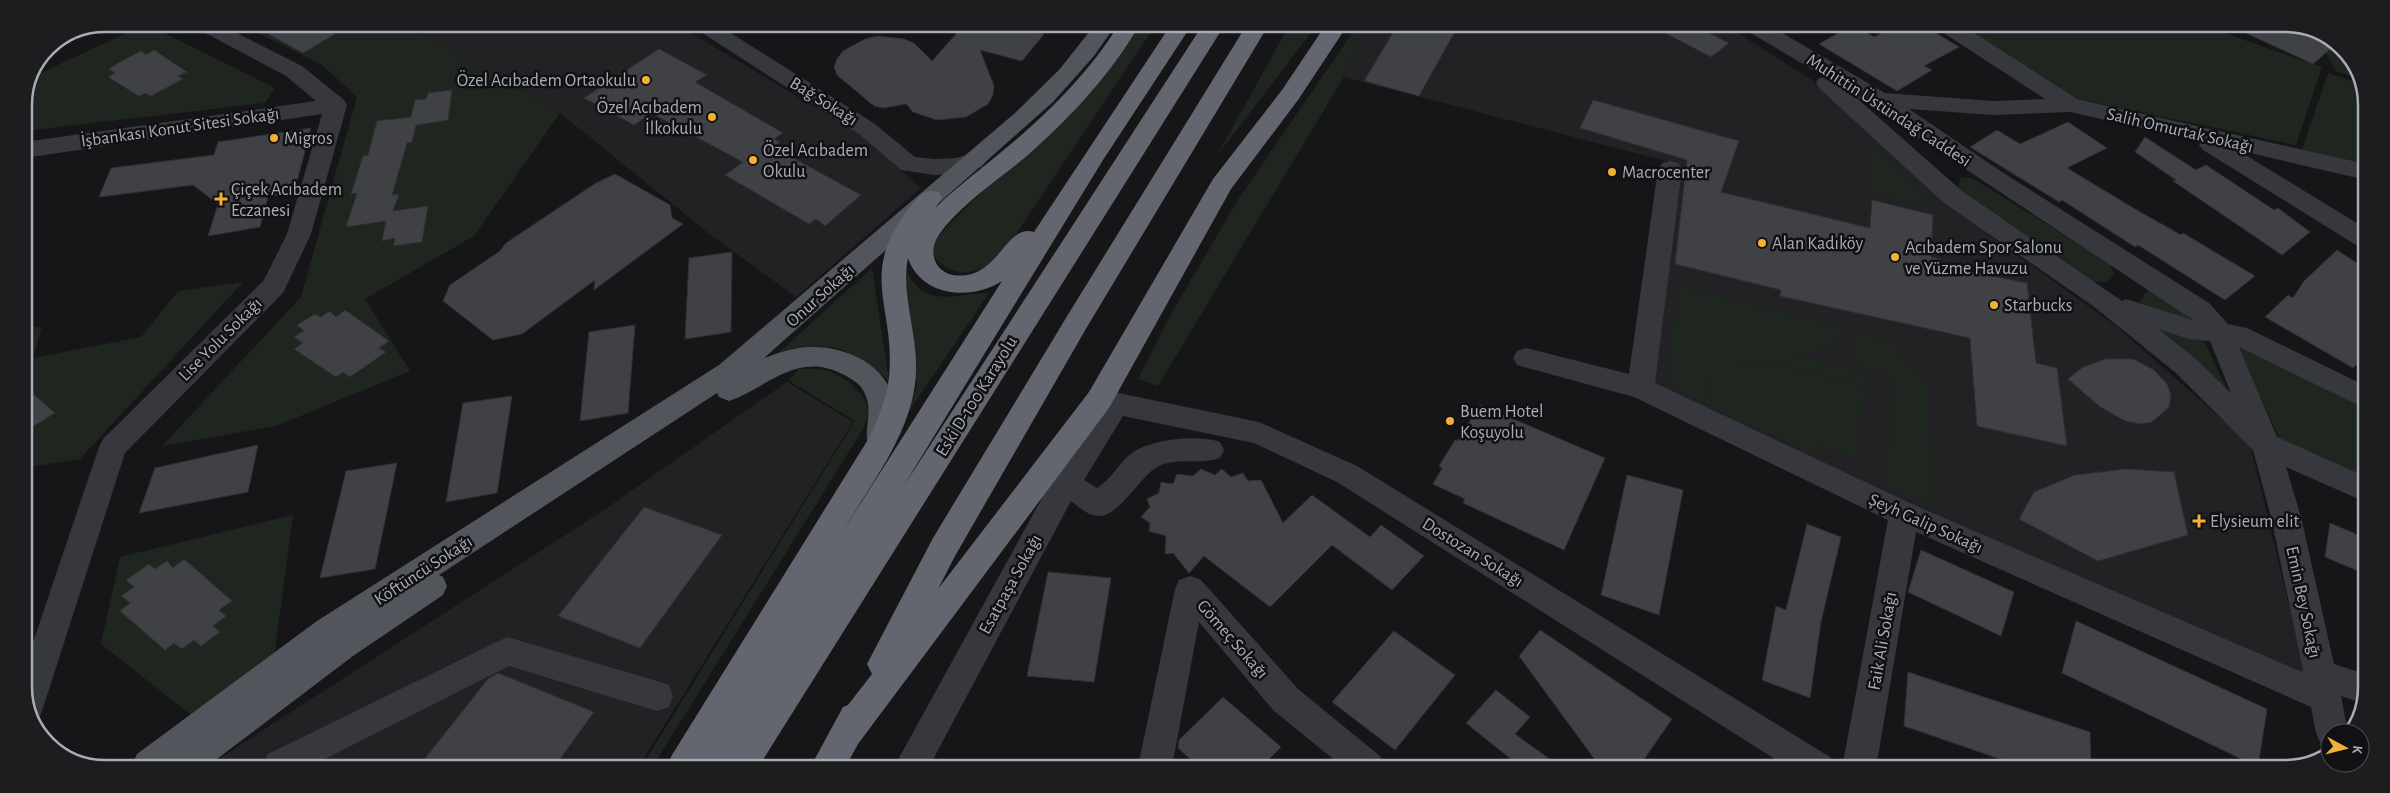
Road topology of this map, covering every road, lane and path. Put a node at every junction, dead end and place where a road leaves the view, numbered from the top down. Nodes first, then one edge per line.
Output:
1 (220, 33) edge
2 (716, 33) edge
3 (1099, 33) edge
4 (1123, 33) edge
5 (1175, 33) edge
6 (1209, 33) edge
7 (1253, 33) edge
8 (1331, 33) edge
9 (1764, 33) edge
10 (1766, 33) edge
11 (1958, 33) edge
12 (1878, 100) junction
13 (336, 105) junction
14 (2070, 105) junction
15 (1993, 108) junction
16 (2193, 134) junction
17 (1944, 142) junction
18 (33, 149) edge
19 (1094, 156) junction
20 (974, 161) junction
21 (1670, 169) dead end
22 (2357, 170) edge
23 (1994, 178) junction
24 (1953, 197) junction
25 (930, 198) junction
26 (2357, 235) edge
27 (2124, 262) junction
28 (2102, 299) junction
29 (2219, 331) junction
30 (1526, 358) dead end
31 (1641, 388) junction
32 (711, 394) junction
33 (2357, 394) edge
34 (1107, 403) junction
35 (880, 444) junction
36 (2266, 445) junction
37 (1210, 450) dead end
38 (1066, 483) junction
39 (2358, 486) edge
40 (1904, 514) junction
41 (2321, 685) junction
42 (2358, 688) edge
43 (33, 690) edge
44 (657, 696) dead end
45 (2330, 723) edge
46 (847, 733) junction
47 (182, 760) edge
48 (290, 760) edge
49 (688, 760) edge
50 (720, 760) edge
51 (744, 760) edge
52 (831, 760) edge
53 (915, 760) edge
54 (1156, 760) edge
55 (1358, 760) edge
56 (1805, 760) edge
57 (1860, 760) edge

1 - 13 street
2 - 20 street, Bağ Sokağı
3 - 20 main road, Onur Sokağı
4 - 19 highway
5 - 19 highway
6 - 51 highway, Eski D-100 Karayolu
7 - 46 highway
8 - 34 highway
9 - 24 street, Muhittin Üstündağ Caddesi
10 - 12 street, Muhittin Üstündağ Caddesi
11 - 14 street
12 - 15 street, Salih Omurtak Sokağı
12 - 17 street, Muhittin Üstündağ Caddesi
13 - 18 street, İşbankası Konut Sitesi Sokağı
13 - 43 street, Lise Yolu Sokağı
14 - 15 street, Salih Omurtak Sokağı
14 - 16 street, Salih Omurtak Sokağı
15 - 17 street, Salih Omurtak Sokağı
16 - 22 street, Salih Omurtak Sokağı
16 - 26 street
17 - 23 street, Muhittin Üstündağ Caddesi
19 - 50 highway
20 - 25 main road, Onur Sokağı
21 - 31 street
23 - 24 street, Muhittin Üstündağ Caddesi
23 - 27 street, Muhittin Üstündağ Caddesi
24 - 28 street, Muhittin Üstündağ Caddesi
25 - 32 main road, Onur Sokağı
25 - 35 highway
27 - 28 street, Muhittin Üstündağ Caddesi
27 - 29 street, Muhittin Üstündağ Caddesi
28 - 29 street, Muhittin Üstündağ Caddesi
28 - 36 street, Muhittin Üstündağ Caddesi
29 - 33 street, Muhittin Üstündağ Caddesi
29 - 36 street, Emin Bey Sokağı
30 - 31 street, Şeyh Galip Sokağı
31 - 40 street, Şeyh Galip Sokağı
32 - 35 main road
32 - 47 main road, Köftüncü Sokağı
34 - 38 street, Esatpaşa Sokağı
34 - 46 highway
34 - 56 street, Dostozan Sokağı
35 - 49 highway
36 - 39 street
36 - 41 street, Emin Bey Sokağı
37 - 38 street
38 - 53 street, Esatpaşa Sokağı
40 - 41 street, Şeyh Galip Sokağı
40 - 57 street, Faik Ali Sokağı
41 - 42 street, Şeyh Galip Sokağı
41 - 45 street, Emin Bey Sokağı
44 - 48 street
46 - 52 highway
54 - 55 street, Gömeç Sokağı

